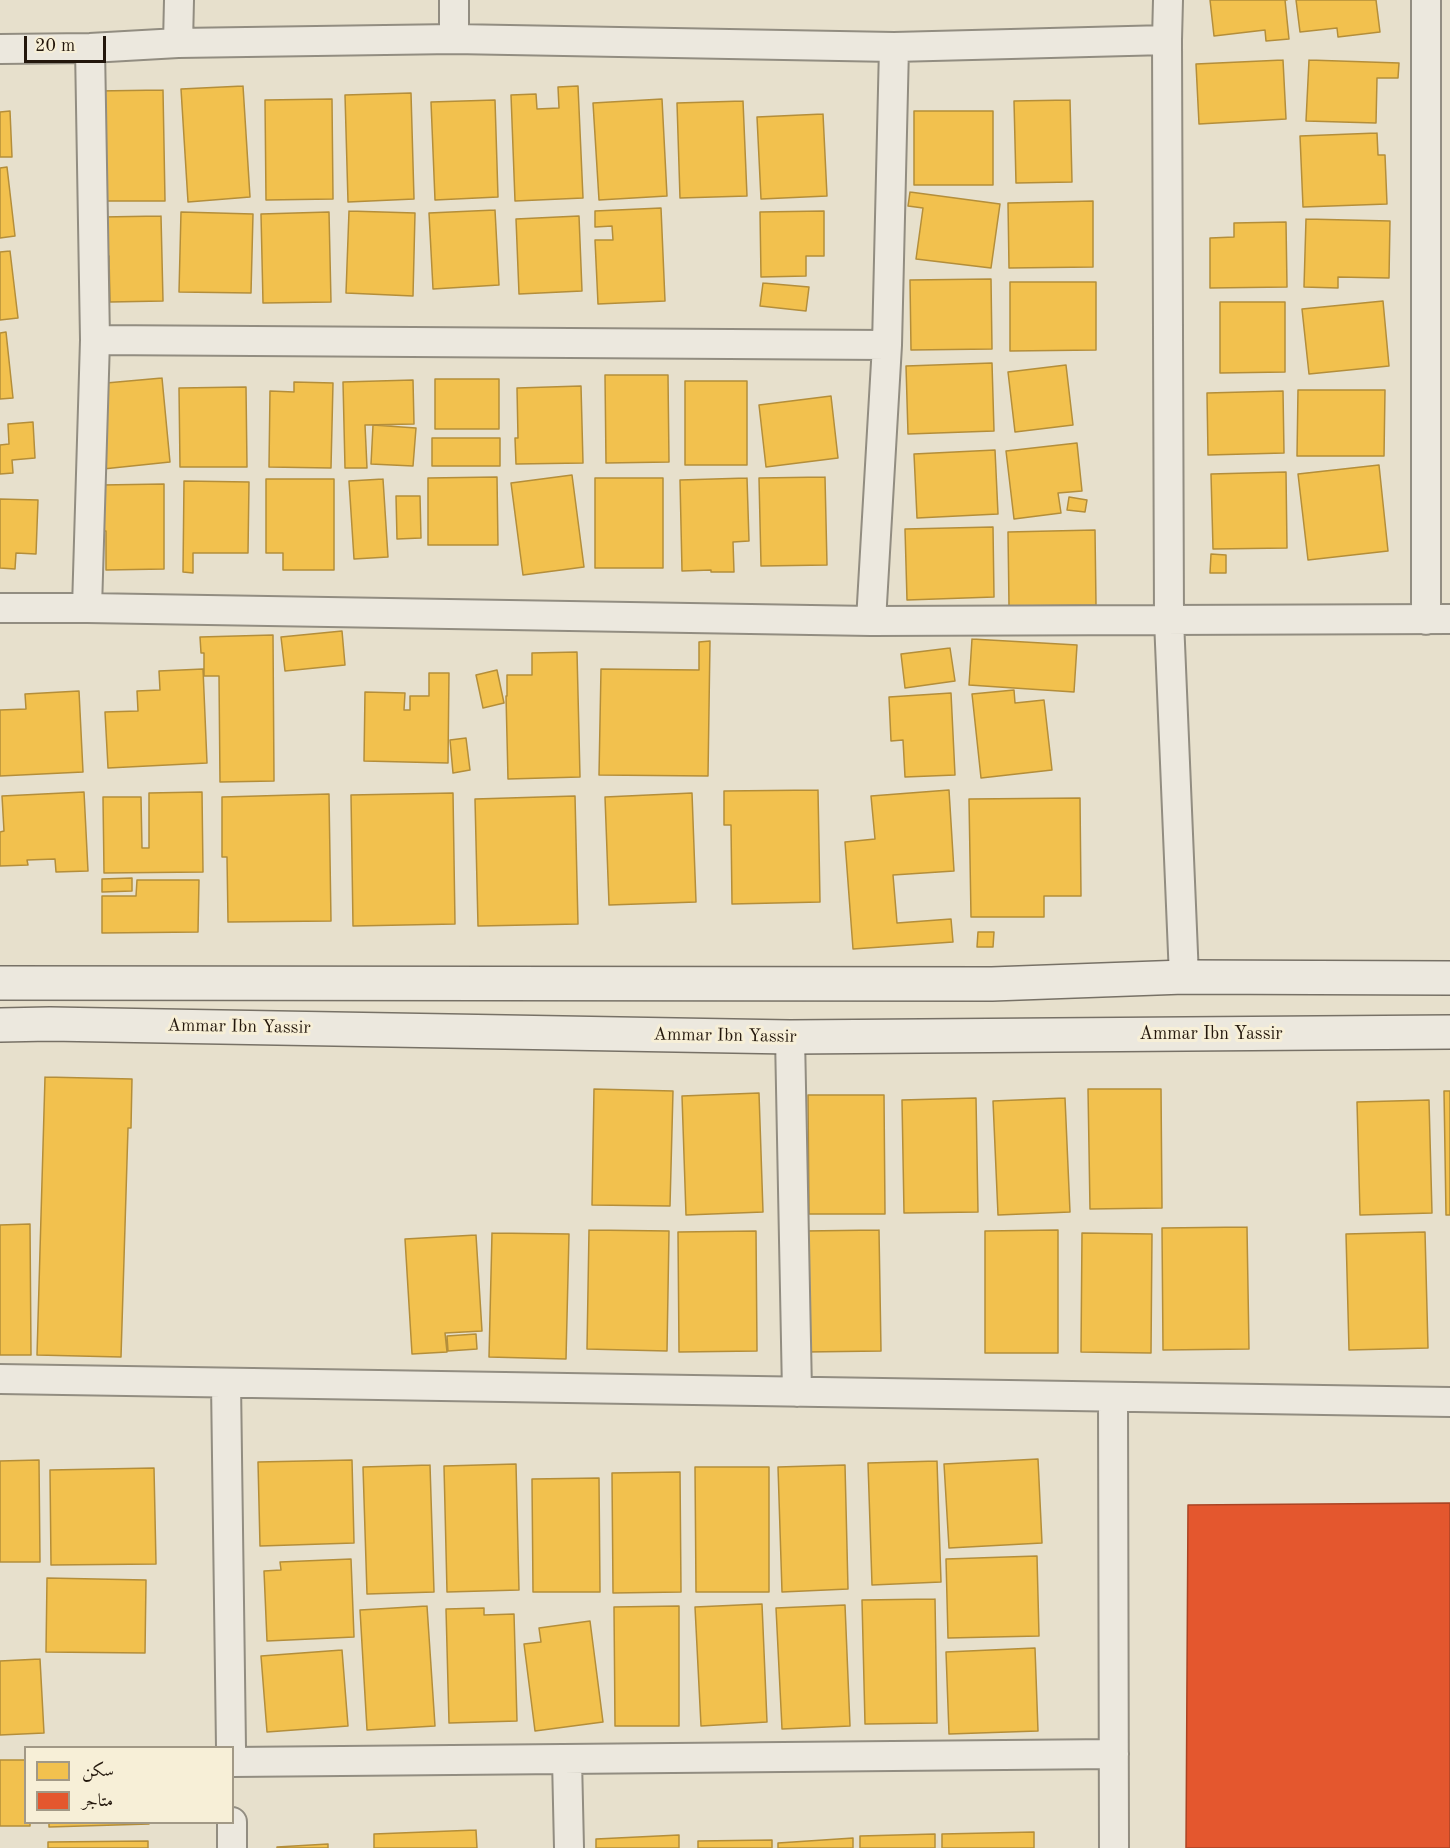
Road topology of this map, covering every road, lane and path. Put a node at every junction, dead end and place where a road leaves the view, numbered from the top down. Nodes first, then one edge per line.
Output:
1 (179, 0) edge
2 (454, 0) edge
3 (1168, 0) edge
4 (1426, 0) edge
5 (454, 39) junction
6 (1167, 40) junction
7 (178, 43) junction
8 (894, 47) junction
9 (90, 48) junction
10 (0, 49) edge
11 (95, 340) junction
12 (887, 345) junction
13 (1438, 357) edge
14 (0, 608) edge
15 (87, 608) junction
16 (1438, 619) edge
17 (1169, 620) junction
18 (871, 621) junction
19 (1184, 977) junction
20 (1450, 978) edge
21 (0, 982) edge
22 (0, 1025) edge
23 (1450, 1032) edge
24 (790, 1037) junction
25 (0, 1380) edge
26 (226, 1383) junction
27 (796, 1392) junction
28 (1113, 1397) junction
29 (1450, 1402) edge
30 (231, 1746) edge
31 (1114, 1754) junction
32 (567, 1759) junction
33 (234, 1762) edge
34 (232, 1824) edge
35 (232, 1848) edge
36 (569, 1848) edge
37 (1114, 1848) edge

1 - 7 street
2 - 5 street
3 - 6 street
4 - 13 street
5 - 7 street
5 - 8 street
6 - 8 street
6 - 17 street
7 - 9 street
8 - 12 street
9 - 10 street
9 - 11 street
11 - 12 street
11 - 15 street
12 - 18 street
13 - 16 street
14 - 15 street
15 - 18 street
16 - 17 street
17 - 18 street
17 - 19 street
19 - 20 street
19 - 21 street
22 - 24 street, Ammar Ibn Yassir
23 - 24 street, Ammar Ibn Yassir
24 - 27 street
25 - 26 street
26 - 27 street
26 - 30 street
27 - 28 street
28 - 29 street
28 - 31 street
31 - 32 street
31 - 37 street
32 - 33 street
32 - 36 street
34 - 35 street

